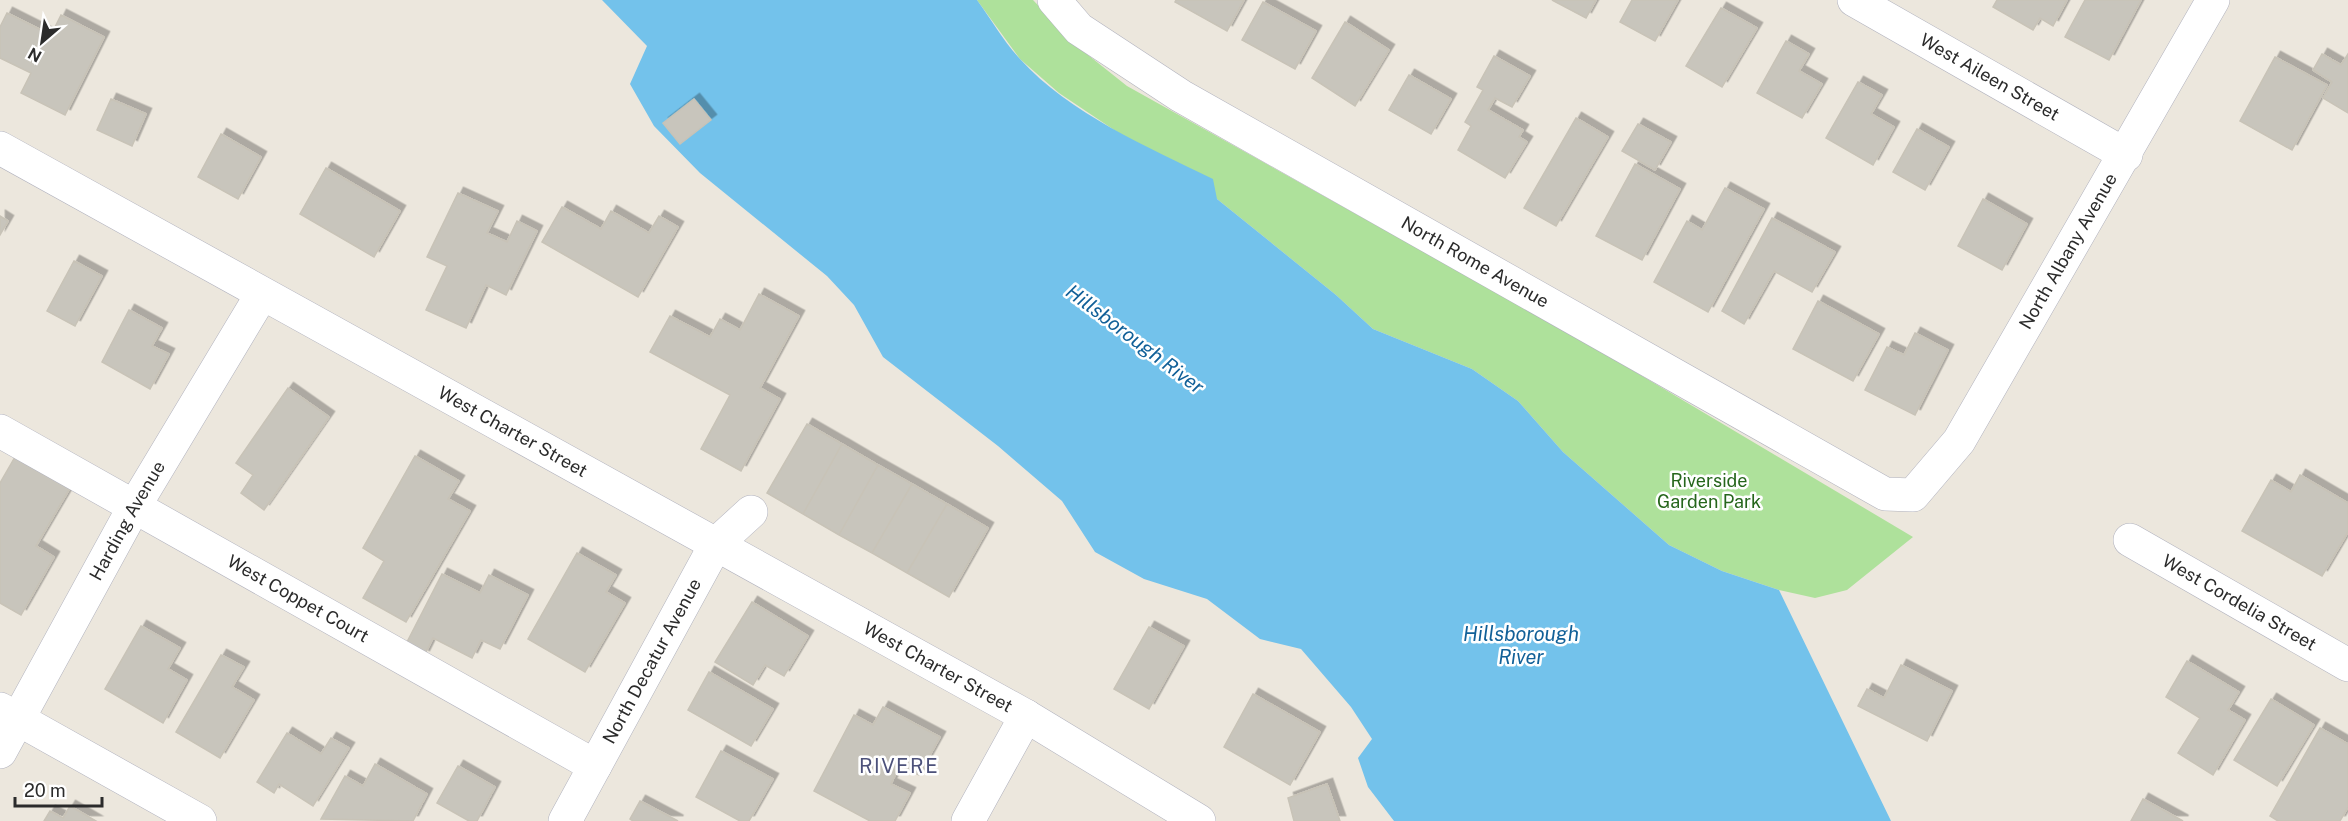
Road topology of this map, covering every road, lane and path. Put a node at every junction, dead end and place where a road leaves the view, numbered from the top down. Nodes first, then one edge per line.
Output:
1 (1054, 0) edge
2 (1854, 0) edge
3 (2213, 0) edge
4 (0, 148) edge
5 (2126, 155) junction
6 (262, 294) junction
7 (0, 431) edge
8 (1913, 495) joint
9 (134, 507) junction
10 (751, 512) dead end
11 (2130, 540) dead end
12 (716, 544) junction
13 (2348, 666) edge
14 (9, 715) edge
15 (1026, 717) junction
16 (0, 752) edge
17 (595, 766) junction
18 (200, 821) edge
19 (565, 821) edge
20 (968, 821) edge
21 (1199, 821) edge

1 - 8 street, North Rome Avenue
2 - 5 street, West Aileen Street
3 - 5 street, North Albany Avenue
4 - 6 street, West Charter Street
5 - 8 street, North Albany Avenue
6 - 9 street, Harding Avenue
6 - 12 street, West Charter Street
7 - 9 street, West Coppet Court
9 - 14 street, Harding Avenue
9 - 17 street, West Coppet Court
10 - 12 street, North Decatur Avenue
11 - 13 street, West Cordelia Street
12 - 15 street, West Charter Street
12 - 17 street, North Decatur Avenue
14 - 16 street, Harding Avenue
14 - 18 street
15 - 20 street
15 - 21 street, West Charter Street
17 - 19 street, North Decatur Avenue

